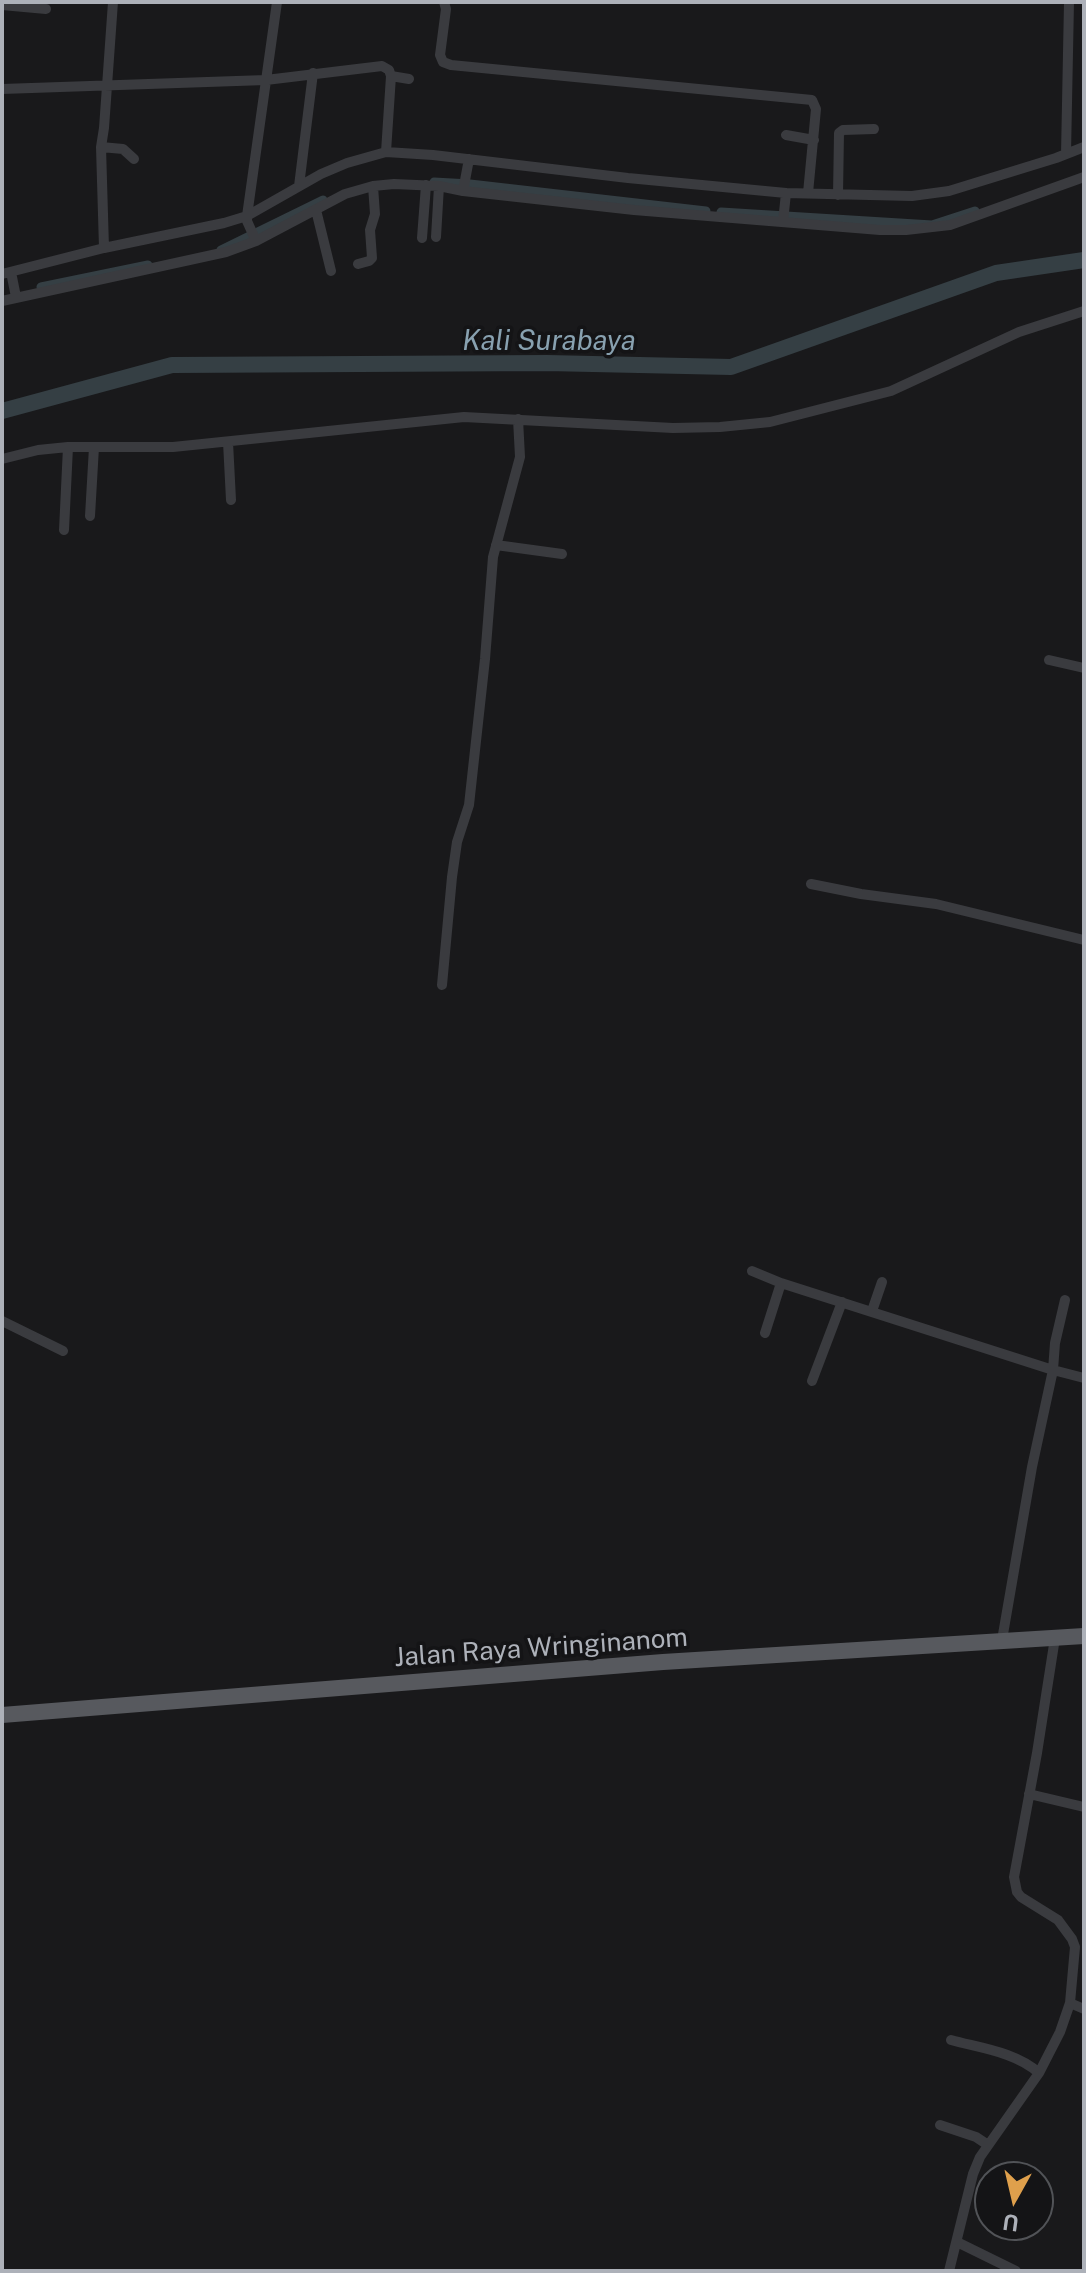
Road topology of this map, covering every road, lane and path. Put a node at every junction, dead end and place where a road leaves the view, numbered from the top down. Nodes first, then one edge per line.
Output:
1 (113, 2) edge
2 (277, 2) edge
3 (444, 2) edge
4 (1069, 2) edge
5 (2, 5) edge
6 (46, 9) dead end
7 (313, 73) junction
8 (391, 76) junction
9 (409, 79) dead end
10 (266, 80) junction
11 (106, 87) junction
12 (2, 89) edge
13 (874, 129) dead end
14 (786, 135) dead end
15 (814, 140) junction
16 (101, 147) junction
17 (1084, 147) edge
18 (386, 152) junction
19 (1066, 154) junction
20 (134, 159) dead end
21 (468, 163) junction
22 (1084, 177) edge
23 (426, 185) junction
24 (299, 186) junction
25 (373, 186) junction
26 (439, 186) junction
27 (464, 189) junction
28 (838, 190) junction
29 (808, 193) junction
30 (786, 196) junction
31 (316, 210) junction
32 (247, 218) junction
33 (783, 221) junction
34 (436, 237) dead end
35 (422, 238) dead end
36 (255, 240) junction
37 (104, 248) junction
38 (358, 264) dead end
39 (331, 271) dead end
40 (8, 274) edge
41 (15, 296) junction
42 (2, 301) edge
43 (1084, 311) edge
44 (518, 419) junction
45 (228, 442) junction
46 (68, 447) junction
47 (94, 447) junction
48 (2, 459) edge
49 (231, 500) dead end
50 (90, 516) dead end
51 (64, 530) dead end
52 (496, 545) junction
53 (562, 554) dead end
54 (1049, 660) dead end
55 (1084, 668) edge
56 (811, 884) dead end
57 (1084, 940) edge
58 (442, 985) dead end
59 (752, 1271) dead end
60 (882, 1282) dead end
61 (781, 1283) junction
62 (1065, 1300) dead end
63 (842, 1302) junction
64 (872, 1311) junction
65 (2, 1321) edge
66 (765, 1333) dead end
67 (63, 1351) dead end
68 (1053, 1370) junction
69 (1084, 1378) edge
70 (812, 1381) dead end
71 (1084, 1636) edge
72 (1055, 1638) junction
73 (1002, 1640) junction
74 (2, 1715) edge
75 (1029, 1794) junction
76 (1084, 1807) edge
77 (1080, 1950) edge
78 (1070, 2003) junction
79 (1084, 2009) edge
80 (951, 2040) dead end
81 (1039, 2073) junction
82 (940, 2125) dead end
83 (988, 2145) junction
84 (957, 2242) junction
85 (949, 2271) edge
86 (1016, 2271) edge

1 - 11 street
2 - 10 street
3 - 15 street
4 - 19 street
5 - 6 street
7 - 8 street
7 - 10 street
7 - 24 street
8 - 9 street
8 - 18 street
10 - 11 street
10 - 32 street
11 - 12 street
11 - 16 street
13 - 28 street
14 - 15 street
15 - 29 street
16 - 20 street
16 - 37 street
17 - 19 street
18 - 21 street
18 - 24 street
19 - 28 street
21 - 27 street
21 - 30 street
22 - 33 street
23 - 25 street
23 - 26 street
23 - 35 street
24 - 32 street
25 - 31 street
25 - 38 street
26 - 27 street
26 - 34 street
27 - 33 street
28 - 29 street
29 - 30 street
30 - 33 street
31 - 36 street
31 - 39 street
32 - 36 street
32 - 37 street
36 - 41 street
37 - 40 street
40 - 41 street
41 - 42 street
43 - 44 street
44 - 45 street
44 - 52 street
45 - 47 street
45 - 49 street
46 - 47 street
46 - 48 street
46 - 51 street
47 - 50 street
52 - 53 street
52 - 58 street
54 - 55 street
56 - 57 street
59 - 61 street
60 - 64 street
61 - 63 street
61 - 66 street
62 - 68 street
63 - 64 street
63 - 70 street
64 - 68 street
65 - 67 street
68 - 69 street
68 - 73 street
71 - 72 main road, Jalan Raya Wringinanom
72 - 73 main road, Jalan Raya Wringinanom
72 - 75 street
73 - 74 main road, Jalan Raya Wringinanom
75 - 76 street
75 - 77 street
77 - 78 street
78 - 79 street
78 - 81 street
80 - 81 street
81 - 83 street
82 - 83 street
83 - 84 street
84 - 85 street
84 - 86 street

